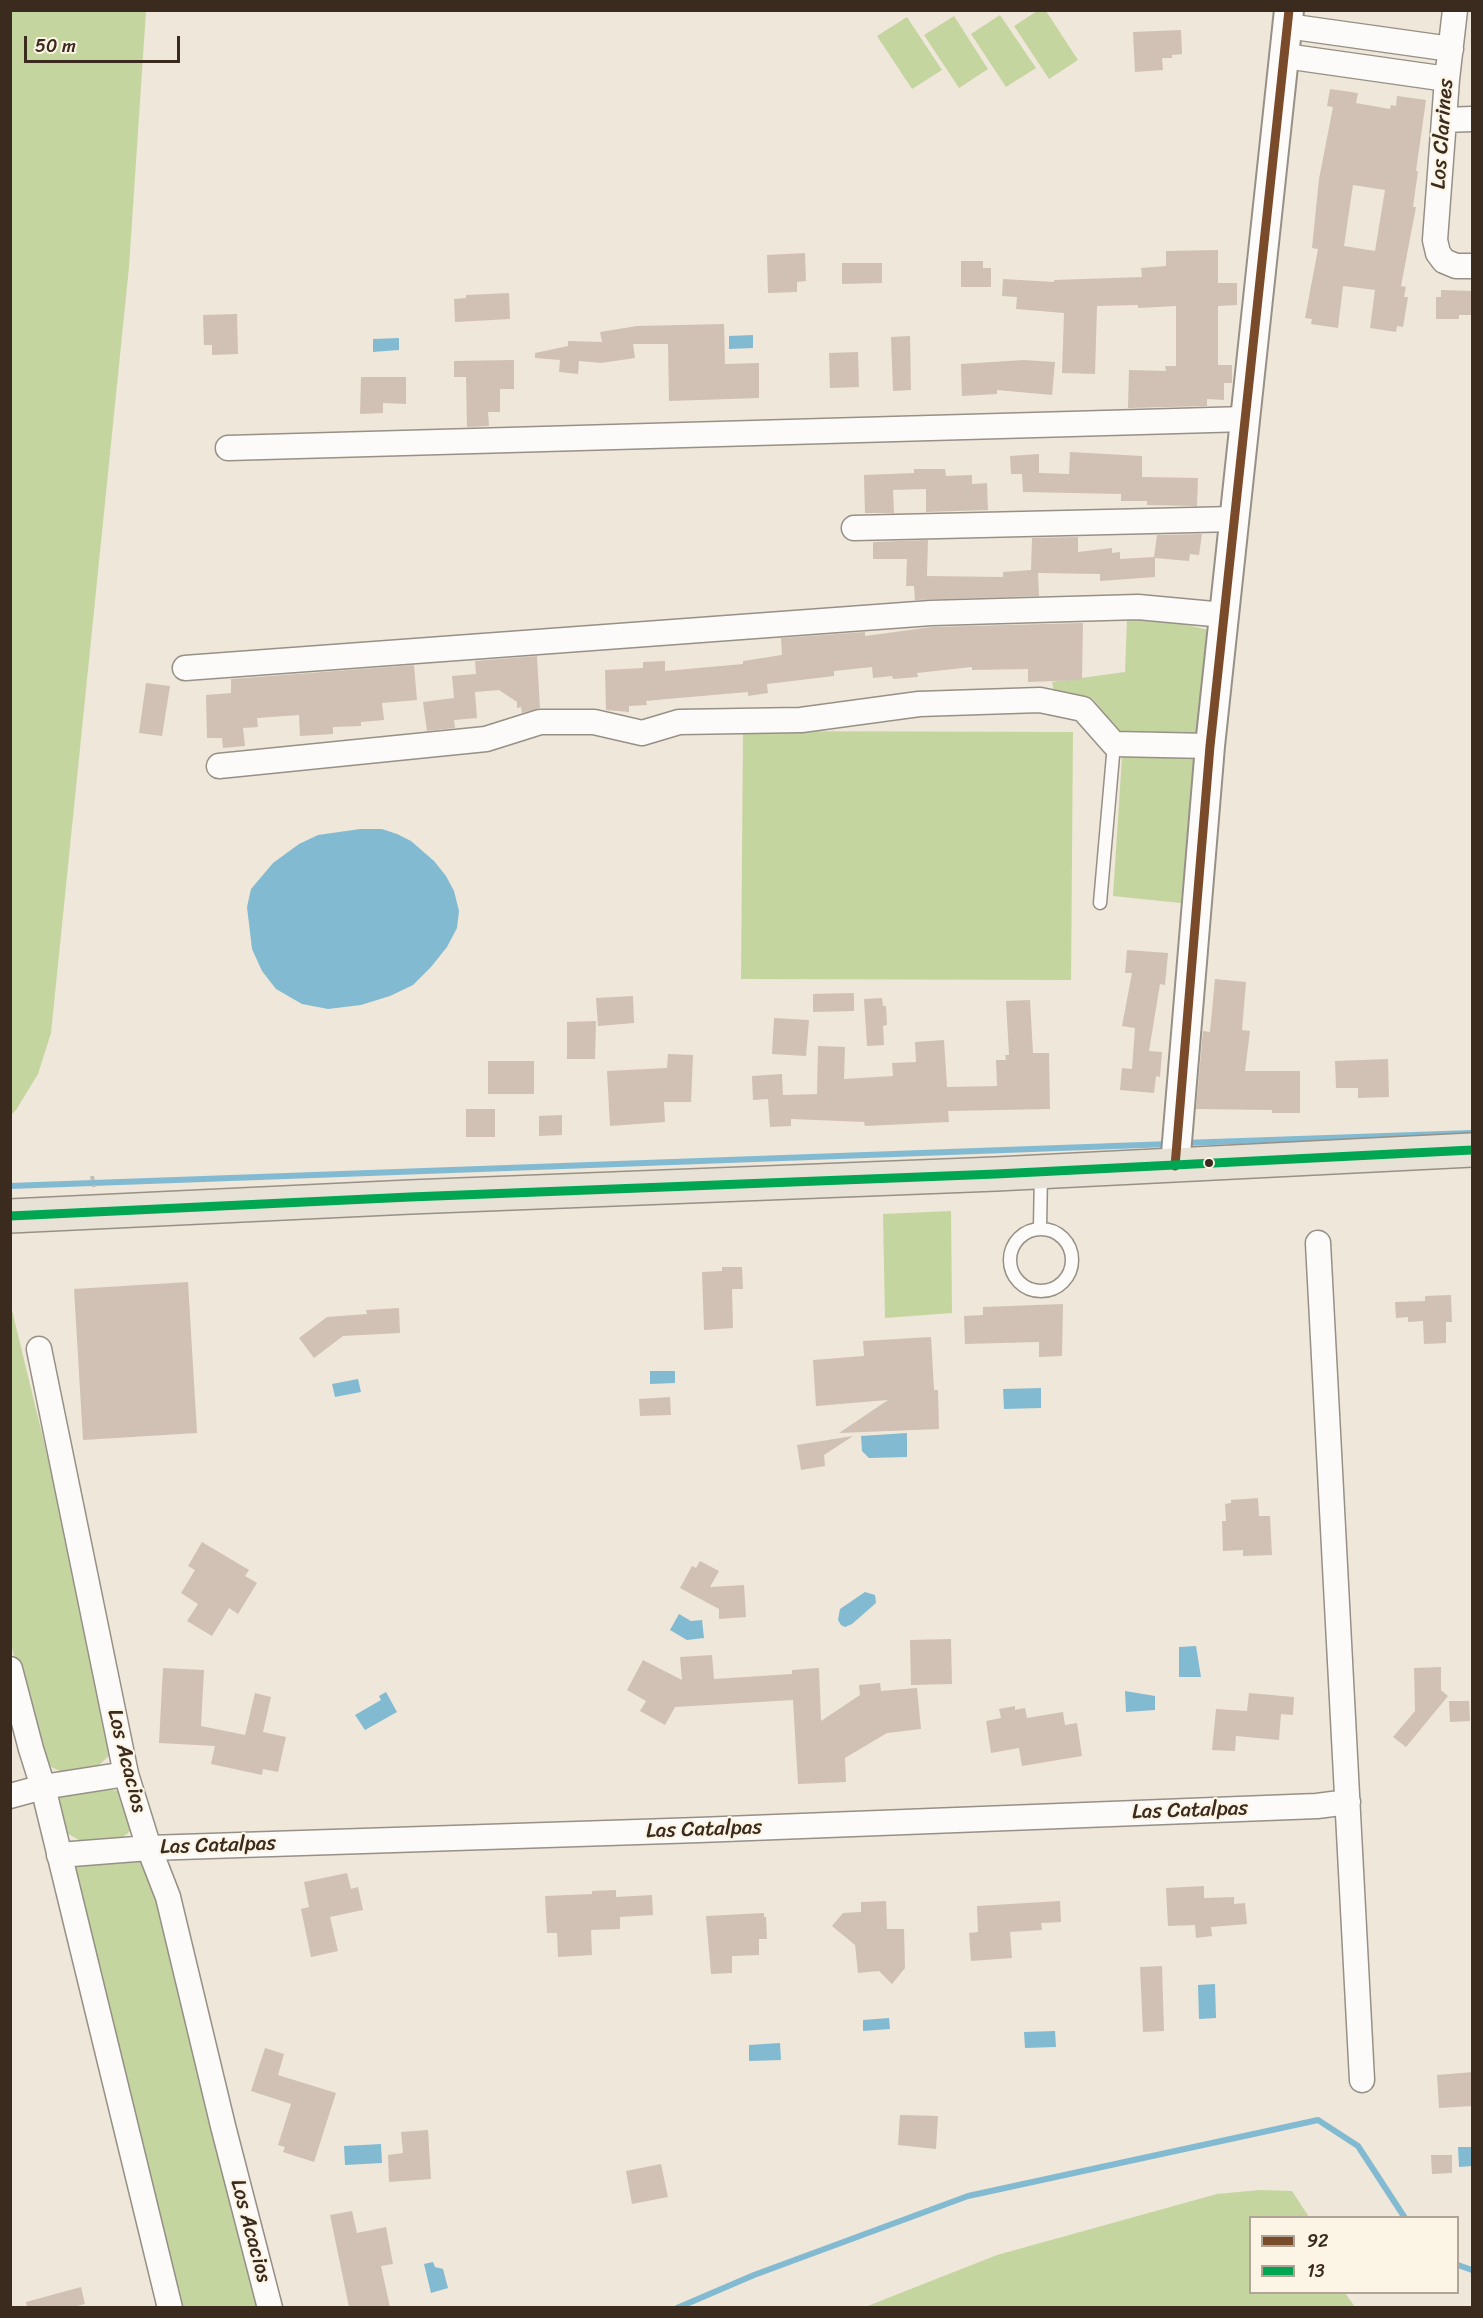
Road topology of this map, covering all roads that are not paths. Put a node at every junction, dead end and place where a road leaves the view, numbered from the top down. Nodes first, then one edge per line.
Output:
1 (1455, 10) edge
2 (1288, 18) edge
3 (1451, 49) junction
4 (1285, 56) junction
5 (1447, 79) junction
6 (1473, 119) edge
7 (1444, 120) junction
8 (1473, 266) edge
9 (1246, 419) junction
10 (228, 448) dead end
11 (1235, 519) junction
12 (854, 528) dead end
13 (1224, 615) junction
14 (185, 668) dead end
15 (1114, 744) junction
16 (1210, 746) junction
17 (219, 766) dead end
18 (1100, 903) dead end
19 (1176, 1148) junction
20 (1473, 1150) edge
21 (1041, 1172) junction
22 (10, 1216) edge
23 (1040, 1228) junction
24 (1318, 1243) dead end
25 (39, 1349) dead end
26 (10, 1669) edge
27 (126, 1774) junction
28 (43, 1787) junction
29 (10, 1796) edge
30 (1348, 1802) junction
31 (149, 1848) junction
32 (59, 1856) junction
33 (1362, 2080) dead end
34 (170, 2307) edge
35 (270, 2307) edge

1 - 3 street, Los Clarines
2 - 3 street
2 - 4 street
3 - 5 street, Los Clarines
4 - 5 street
4 - 9 street
5 - 7 street, Los Clarines
6 - 7 street
7 - 8 street, Los Clarines
9 - 10 street
9 - 11 street
11 - 12 street
11 - 13 street
13 - 14 street
13 - 16 street
15 - 16 street
15 - 17 street
15 - 18 lane
16 - 19 street
19 - 20 main road
19 - 21 main road
21 - 22 main road
21 - 23 lane
23 - 23 lane
24 - 30 street
25 - 27 street, Los Acacios
26 - 28 street
27 - 28 street
27 - 31 street, Los Acacios
28 - 29 street
28 - 32 street
30 - 31 street, Las Catalpas
30 - 33 street
31 - 32 street, Las Catalpas
31 - 35 street, Los Acacios
32 - 34 street

